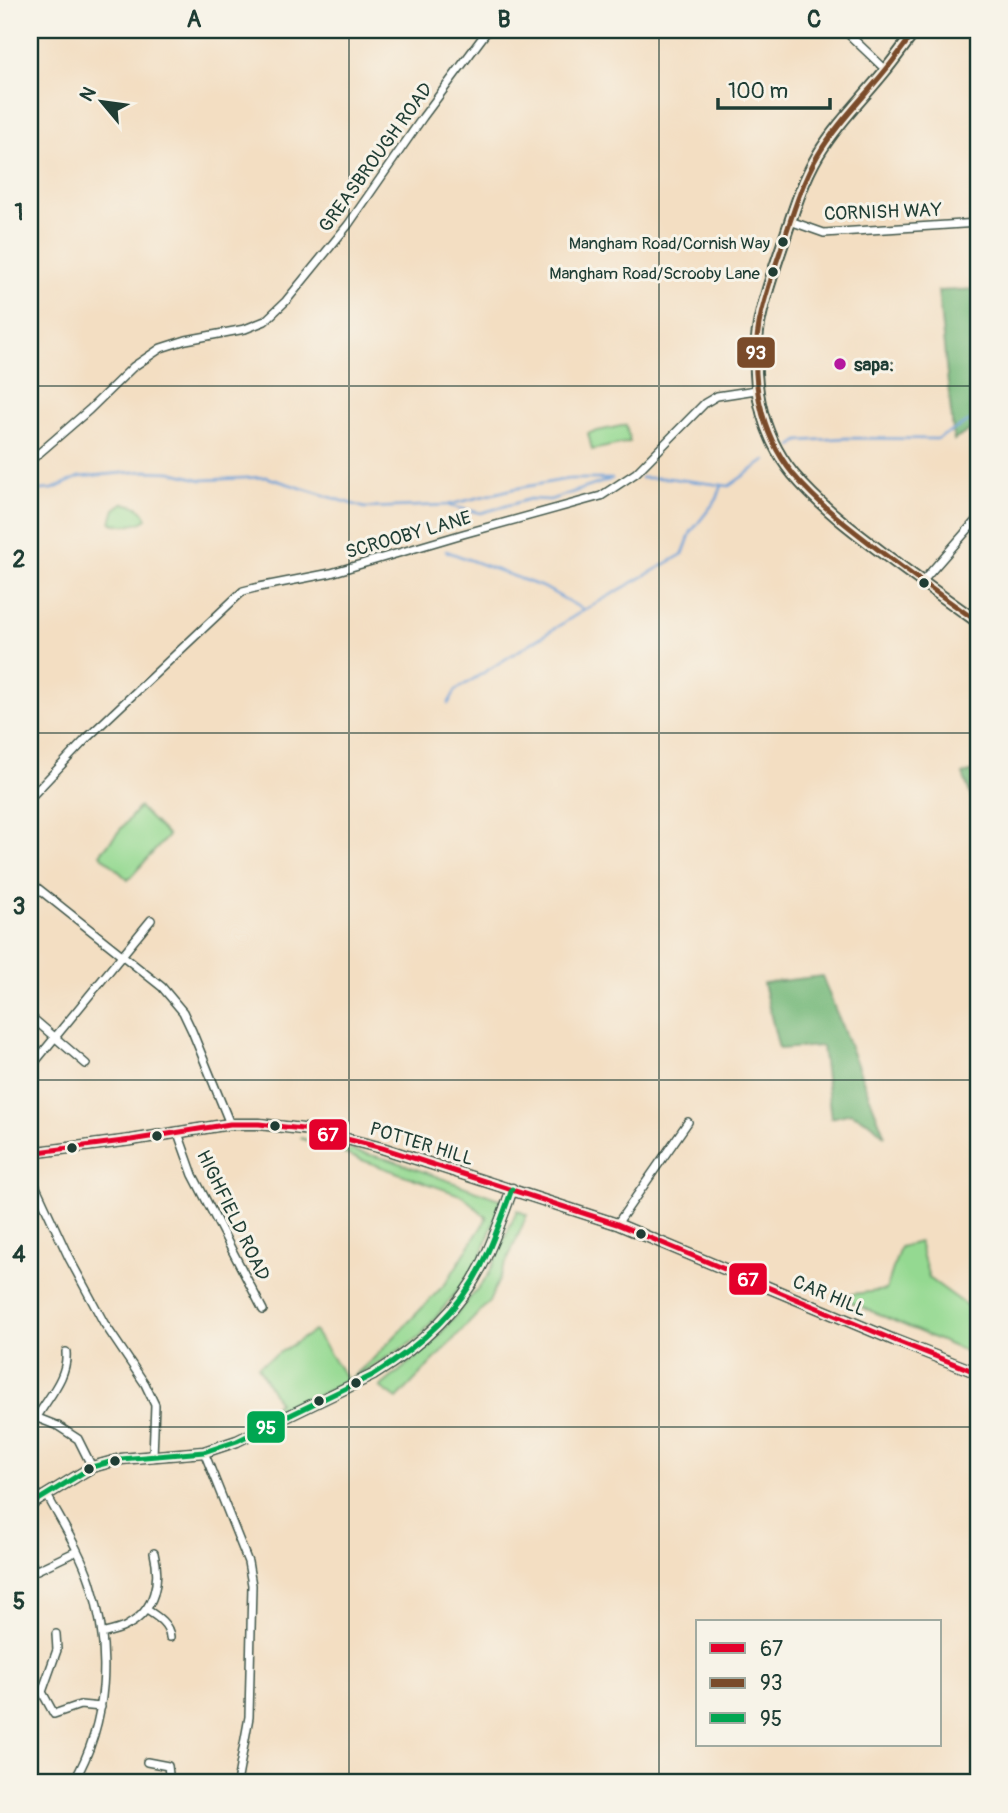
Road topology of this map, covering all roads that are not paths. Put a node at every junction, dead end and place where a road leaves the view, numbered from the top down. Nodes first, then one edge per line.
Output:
1 (488, 30) edge
2 (844, 30) edge
3 (916, 30) edge
4 (886, 71) junction
5 (790, 221) junction
6 (978, 223) edge
7 (756, 390) junction
8 (30, 461) edge
9 (978, 518) edge
10 (922, 582) junction
11 (978, 622) edge
12 (30, 798) edge
13 (30, 882) edge
14 (151, 920) dead end
15 (122, 956) junction
16 (30, 1016) edge
17 (56, 1037) junction
18 (86, 1063) dead end
19 (30, 1069) edge
20 (688, 1122) dead end
21 (230, 1124) junction
22 (178, 1133) junction
23 (30, 1153) edge
24 (30, 1174) edge
25 (512, 1189) junction
26 (617, 1224) junction
27 (262, 1310) dead end
28 (66, 1352) dead end
29 (978, 1373) edge
30 (33, 1416) edge
31 (204, 1452) junction
32 (153, 1456) junction
33 (92, 1467) junction
34 (47, 1495) junction
35 (30, 1506) edge
36 (77, 1551) junction
37 (154, 1553) dead end
38 (30, 1560) edge
39 (147, 1610) junction
40 (56, 1634) dead end
41 (102, 1634) junction
42 (170, 1637) dead end
43 (101, 1707) junction
44 (147, 1762) dead end
45 (73, 1783) edge
46 (170, 1783) edge
47 (237, 1783) edge

1 - 8 street, GREASBROUGH ROAD
2 - 4 street
3 - 4 main road
4 - 5 main road
5 - 6 street, CORNISH WAY
5 - 7 main road
7 - 10 main road
7 - 12 street, SCROOBY LANE
9 - 10 street
10 - 11 main road
13 - 15 street
14 - 15 street
15 - 17 street
15 - 21 street
16 - 17 street
17 - 18 street
17 - 19 street
20 - 26 street
21 - 22 main road, POTTER HILL
21 - 25 main road, POTTER HILL
22 - 23 main road, POTTER HILL
22 - 27 street, HIGHFIELD ROAD
24 - 32 street
25 - 26 main road, CAR HILL
25 - 31 main road
26 - 29 main road, CAR HILL
28 - 30 street
30 - 33 street
31 - 32 main road
31 - 47 street
32 - 33 main road
33 - 34 main road
34 - 35 main road
34 - 36 street
36 - 38 street
36 - 41 street
37 - 39 street
39 - 41 street
39 - 42 street
40 - 43 street
41 - 43 street
43 - 45 street
44 - 46 street

